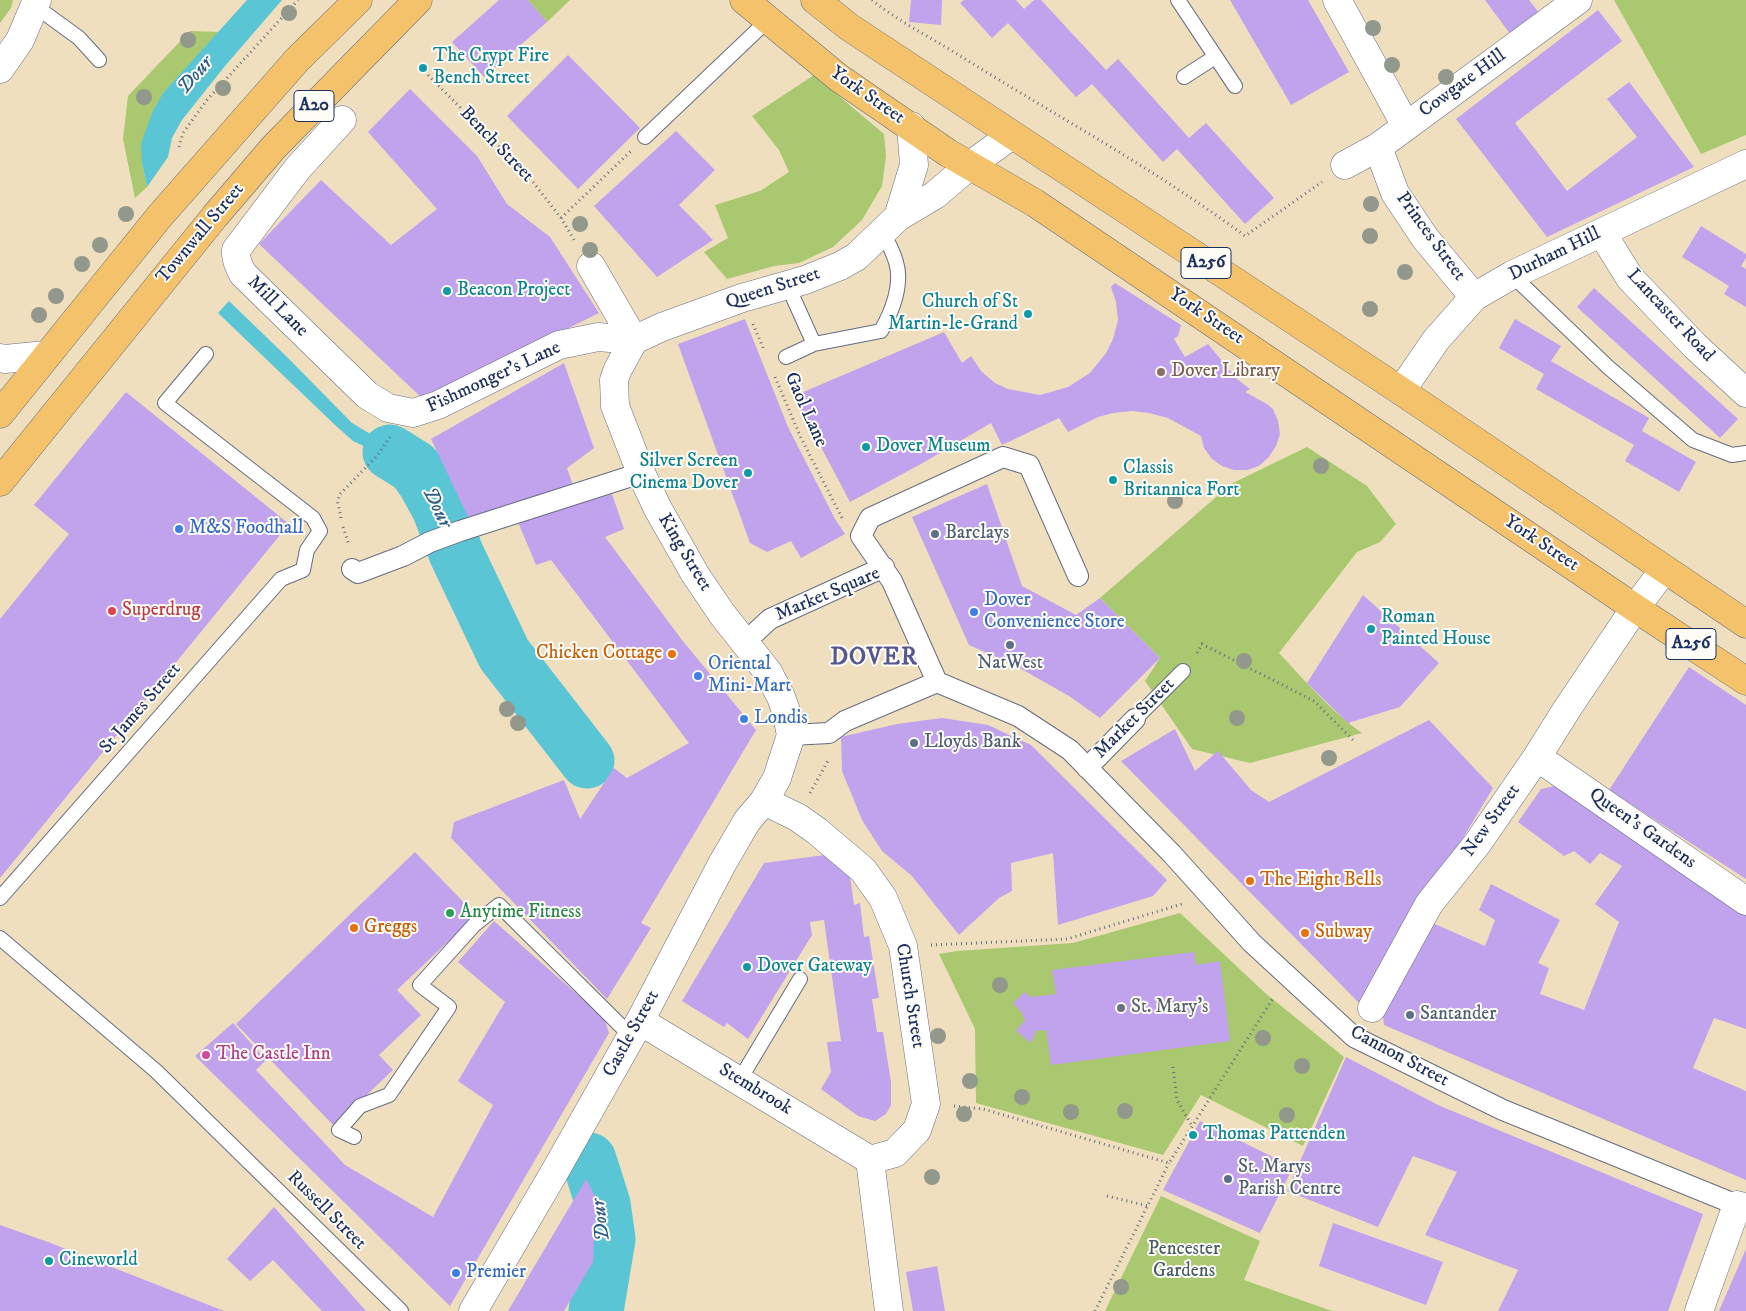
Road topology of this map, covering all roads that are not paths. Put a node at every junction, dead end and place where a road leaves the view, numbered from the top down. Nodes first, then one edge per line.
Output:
1 (358, 0) edge
2 (418, 0) edge
3 (744, 0) edge
4 (815, 0) edge
5 (1178, 0) edge
6 (1337, 0) edge
7 (1578, 0) edge
8 (36, 3) edge
9 (768, 20) junction
10 (1215, 57) junction
11 (99, 60) dead end
12 (0, 68) edge
13 (1184, 77) dead end
14 (1235, 86) dead end
15 (342, 120) dead end
16 (911, 126) junction
17 (1406, 126) junction
18 (1012, 135) junction
19 (645, 138) road end
20 (274, 147) junction
21 (1378, 147) junction
22 (1345, 165) road end
23 (968, 166) junction
24 (298, 168) junction
25 (1745, 168) edge
26 (891, 225) junction
27 (1602, 233) junction
28 (591, 266) dead end
29 (1512, 275) junction
30 (787, 284) junction
31 (1474, 297) junction
32 (634, 340) junction
33 (814, 344) junction
34 (206, 354) dead end
35 (46, 356) junction
36 (786, 357) dead end
37 (0, 358) edge
38 (1401, 391) junction
39 (1746, 393) edge
40 (413, 413) joint
41 (0, 414) edge
42 (1746, 453) edge
43 (641, 473) junction
44 (0, 482) edge
45 (884, 567) junction
46 (352, 569) road end
47 (1664, 570) junction
48 (1078, 576) dead end
49 (1635, 608) junction
50 (1746, 624) edge
51 (744, 642) junction
52 (1184, 671) road end
53 (1746, 681) edge
54 (937, 682) junction
55 (1135, 719) joint
56 (788, 745) junction
57 (1537, 758) junction
58 (1087, 768) junction
59 (764, 801) junction
60 (0, 898) edge
61 (1746, 901) edge
62 (0, 938) edge
63 (800, 979) dead end
64 (1372, 1008) joint
65 (635, 1028) junction
66 (1354, 1036) junction
67 (739, 1081) junction
68 (354, 1137) dead end
69 (870, 1160) junction
70 (1741, 1206) edge
71 (401, 1311) edge
72 (473, 1311) edge
73 (889, 1311) edge
74 (1699, 1311) edge

1 - 35 main road, A20
2 - 20 main road, Townwall Street / A20
3 - 9 main road, York Street / A256
4 - 18 main road, A256
5 - 10 lane
6 - 17 street
7 - 17 street, Cowgate Hill
8 - 11 lane
8 - 12 street
9 - 16 main road, York Street / A256
9 - 19 lane
10 - 13 lane
10 - 14 lane
15 - 24 street, Mill Lane
16 - 23 main road, York Street / A256
16 - 26 street
17 - 21 street, Cowgate Hill
18 - 23 street, Queen Street
18 - 38 main road, A256
20 - 24 street
20 - 44 main road, Townwall Street / A20
21 - 22 street, Cowgate Hill
21 - 31 street, Princes Street
23 - 26 street, Queen Street
23 - 49 main road, York Street / A256
24 - 40 street, Mill Lane
25 - 27 street, Durham Hill
26 - 30 street, Queen Street
26 - 33 lane
27 - 29 street, Durham Hill
27 - 39 street, Lancaster Road
28 - 32 street
29 - 31 street, Durham Hill
29 - 42 lane
30 - 32 street, Queen Street
30 - 33 lane
31 - 38 street, Durham Hill
32 - 40 street, Fishmonger's Lane
32 - 43 street, King Street
33 - 36 lane
34 - 60 lane, St James Street
35 - 37 street
35 - 41 main road, A20
38 - 47 main road, A256
43 - 46 street
43 - 51 street, King Street
45 - 48 street
45 - 51 street, Market Square
45 - 54 street, Market Square
47 - 49 street, New Street
47 - 50 main road, A256
49 - 53 main road, York Street / A256
49 - 57 street, New Street
51 - 56 street, King Street
52 - 55 lane, Market Street
54 - 56 street
54 - 58 street
55 - 58 street, Market Street
56 - 59 street, Castle Street
57 - 61 street, Queen's Gardens
57 - 64 street, New Street
58 - 66 street, Cannon Street
59 - 65 street, Castle Street
59 - 69 street, Church Street
62 - 71 lane, Russell Street
63 - 67 lane
64 - 66 street, New Street
65 - 67 street, Stembrook
65 - 68 lane
65 - 72 street, Castle Street
66 - 70 street, Cannon Street
67 - 69 street, Stembrook
69 - 73 street
70 - 74 street

